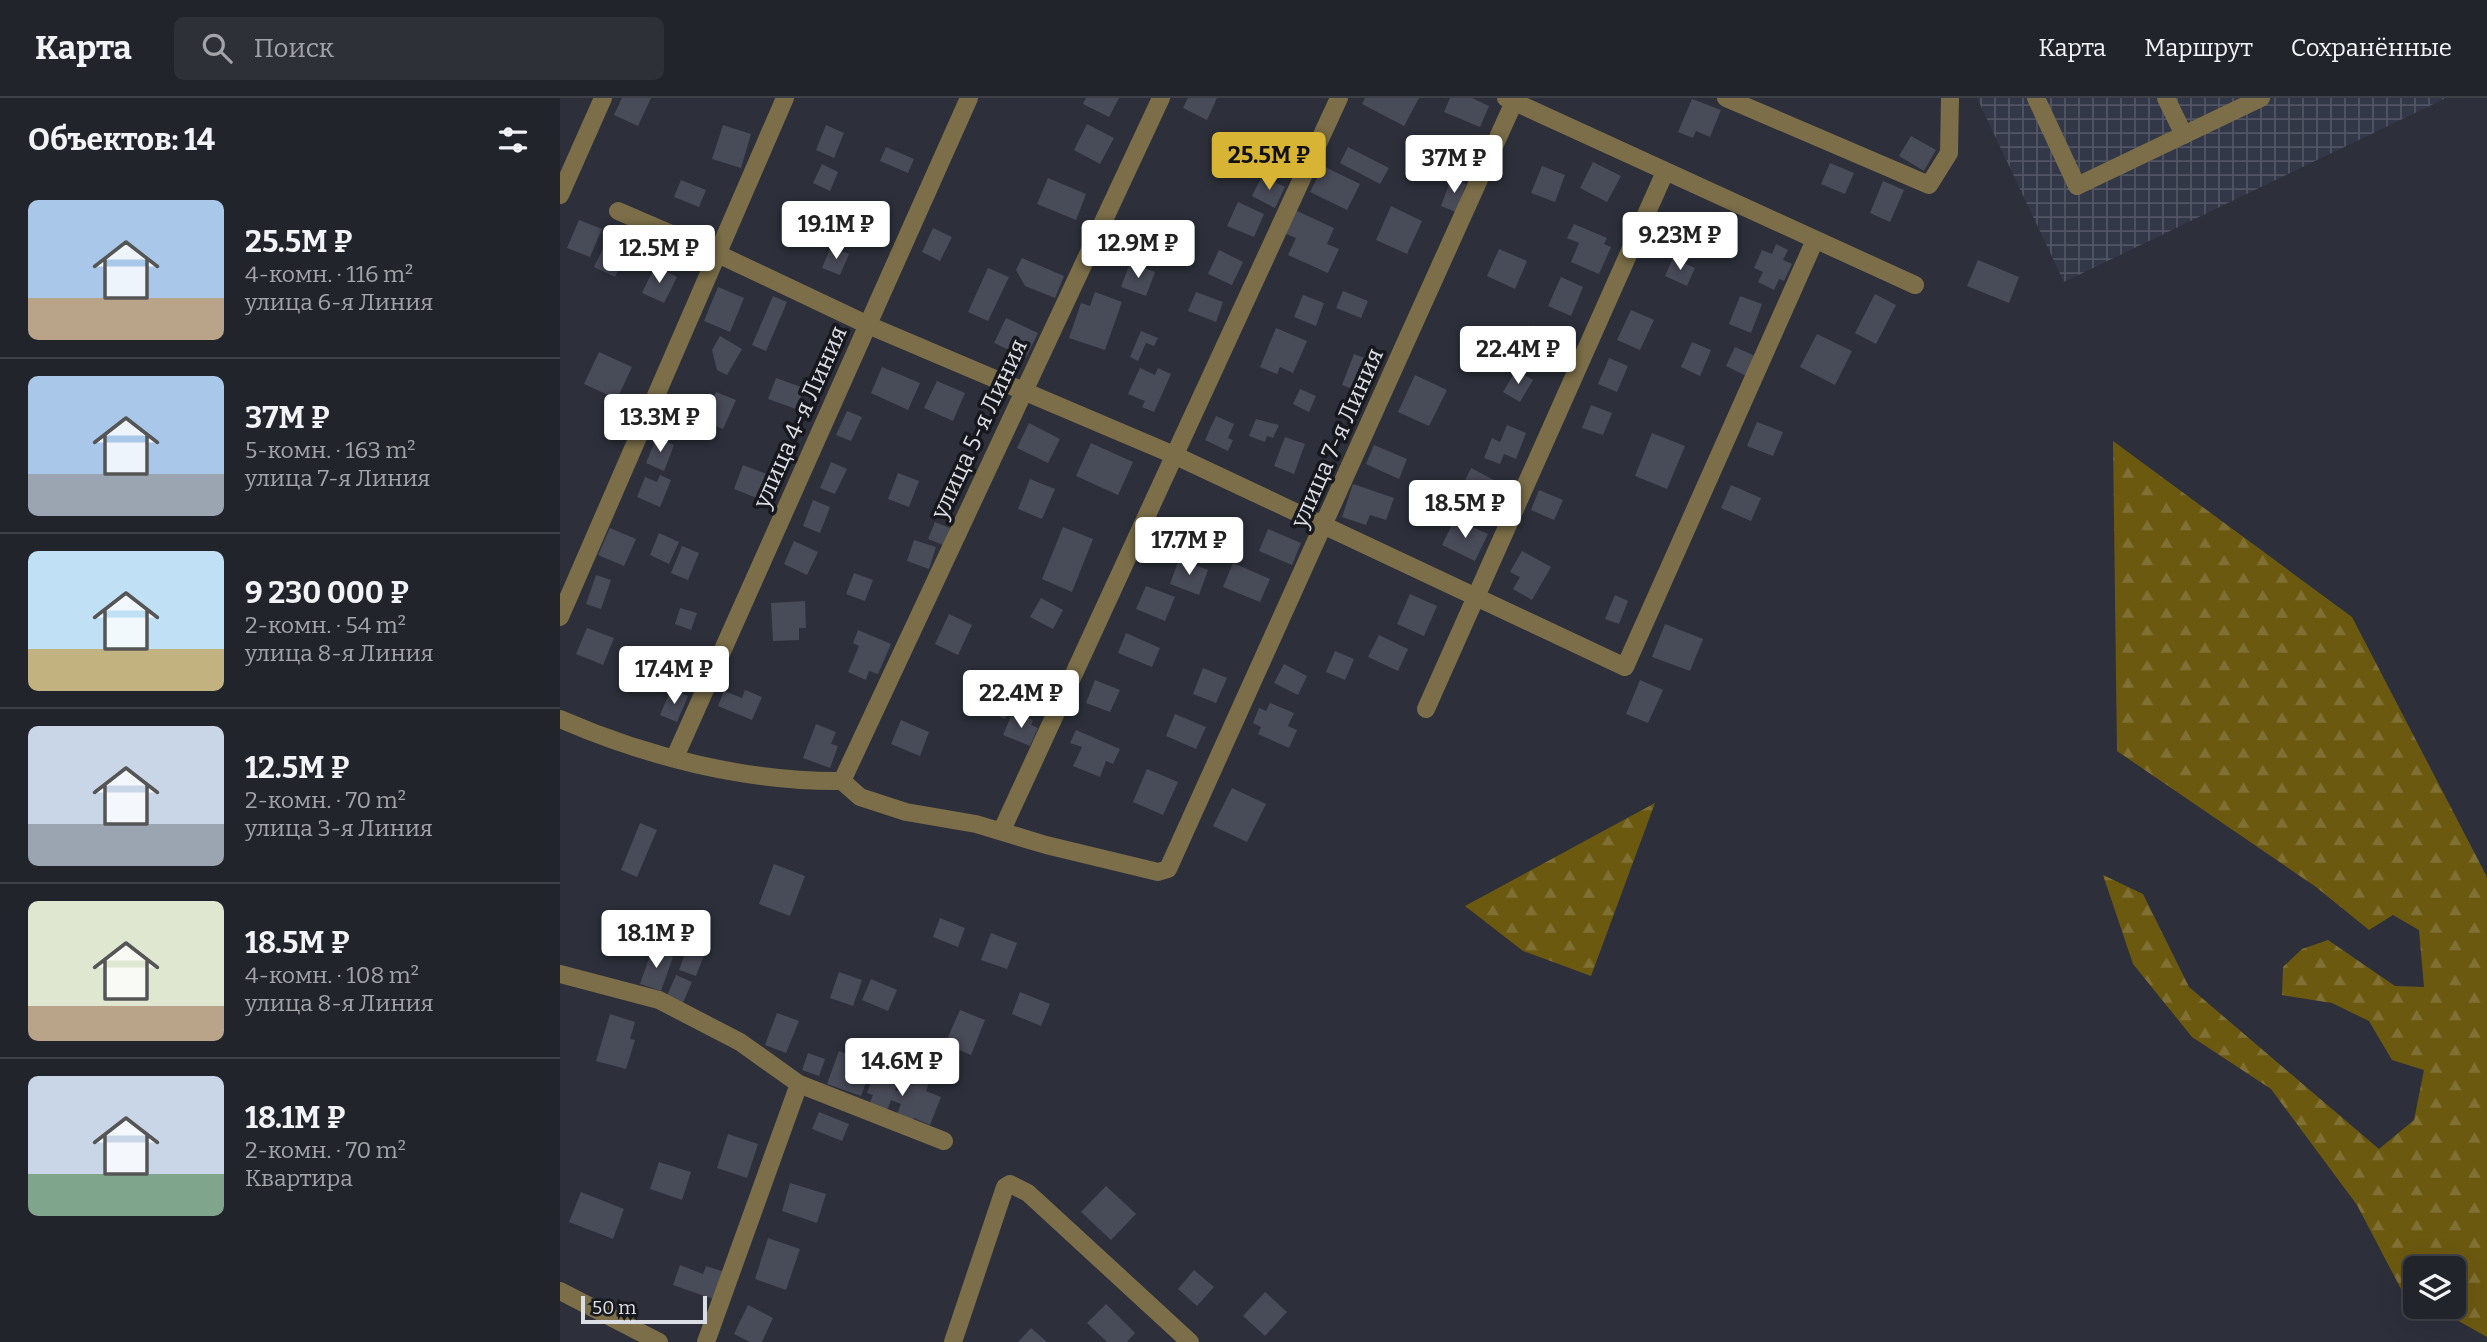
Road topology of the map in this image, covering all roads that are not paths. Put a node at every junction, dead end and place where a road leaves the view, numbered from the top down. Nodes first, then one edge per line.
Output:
1 (603, 98) edge
2 (785, 98) edge
3 (969, 98) edge
4 (1161, 98) edge
5 (1339, 98) edge
6 (1726, 98) edge
7 (1950, 98) edge
8 (2036, 98) edge
9 (2166, 98) edge
10 (2261, 98) edge
11 (1510, 100) edge
12 (2184, 135) junction
13 (1665, 172) junction
14 (560, 195) edge
15 (618, 211) dead end
16 (1815, 240) junction
17 (718, 254) junction
18 (1915, 285) dead end
19 (868, 325) junction
20 (1025, 390) junction
21 (1174, 455) junction
22 (1326, 525) junction
23 (1476, 597) junction
24 (560, 617) edge
25 (1426, 709) dead end
26 (560, 719) edge
27 (676, 757) junction
28 (842, 781) junction
29 (1002, 830) junction
30 (560, 974) edge
31 (799, 1084) junction
32 (944, 1142) dead end
33 (560, 1291) edge
34 (659, 1342) edge
35 (706, 1342) edge
36 (953, 1342) edge
37 (1190, 1342) edge

1 - 14 street
2 - 17 street
3 - 19 street, улица 4-я Линия
4 - 20 street, улица 5-я Линия
5 - 21 street
6 - 7 street
8 - 12 street
9 - 12 street
10 - 12 street
11 - 13 street
11 - 22 street, улица 7-я Линия
13 - 16 street
13 - 23 street
15 - 17 street
16 - 18 street
16 - 23 street
17 - 19 street
17 - 24 street
19 - 20 street
19 - 27 street, улица 4-я Линия
20 - 21 street
20 - 28 street, улица 5-я Линия
21 - 22 street
21 - 29 street
22 - 23 street
22 - 29 street, улица 7-я Линия
23 - 25 street
26 - 27 street
27 - 28 street
28 - 29 street
30 - 31 street
31 - 32 street
31 - 35 street
33 - 34 street
36 - 37 street

